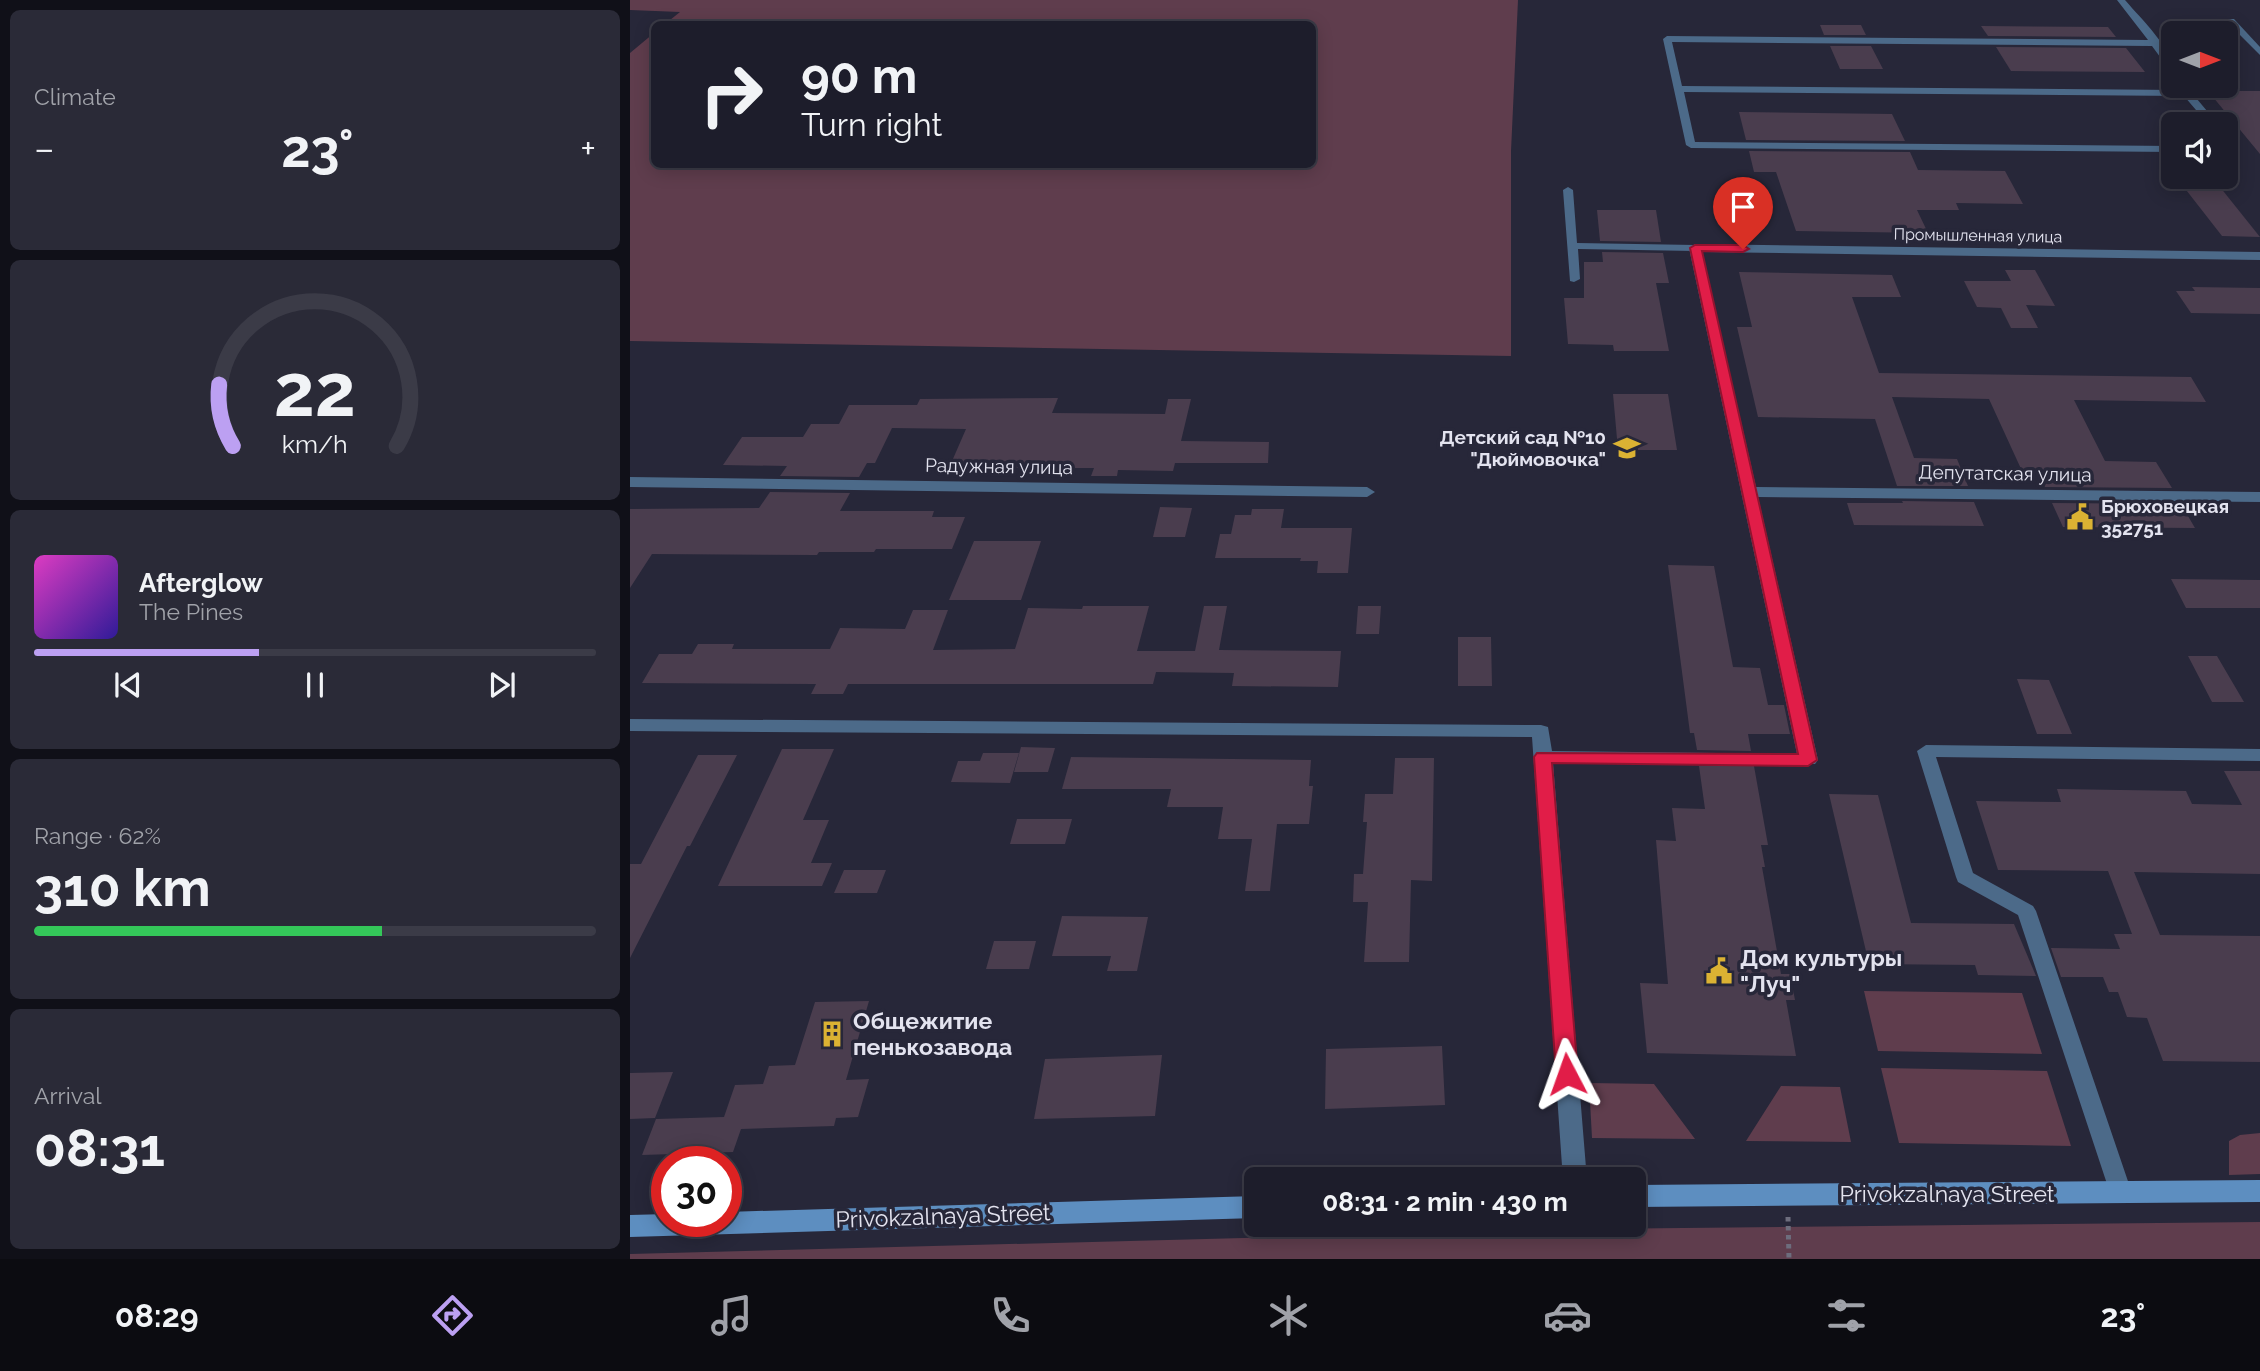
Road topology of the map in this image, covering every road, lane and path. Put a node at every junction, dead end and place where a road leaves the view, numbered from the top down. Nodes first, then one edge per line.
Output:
1 (2122, 0) edge
2 (2238, 28) edge
3 (2155, 43) junction
4 (2161, 52) edge
5 (2260, 52) edge
6 (1678, 89) junction
7 (2161, 90) edge
8 (2191, 98) edge
9 (2203, 112) edge
10 (2161, 149) edge
11 (1568, 190) dead end
12 (1572, 246) junction
13 (1695, 248) junction
14 (2260, 256) edge
15 (1574, 279) dead end
16 (630, 482) edge
17 (1367, 492) dead end
18 (1749, 492) junction
19 (2260, 497) edge
20 (630, 725) edge
21 (2260, 755) edge
22 (1543, 757) junction
23 (1574, 1167) edge
24 (2260, 1191) edge
25 (2121, 1193) junction
26 (1787, 1195) junction
27 (1646, 1196) edge
28 (1244, 1207) edge
29 (630, 1226) edge
30 (1790, 1259) edge

1 - 3 lane
2 - 5 lane
3 - 4 lane
3 - 6 lane
6 - 7 lane
6 - 10 lane
8 - 9 lane
11 - 12 lane
12 - 13 lane
12 - 15 lane
13 - 14 street, Промышленная улица
13 - 18 street
16 - 17 street, Радужная улица
18 - 19 street, Депутатская улица
18 - 22 street
20 - 22 street
21 - 25 lane
22 - 23 street
24 - 25 main road, Privokzalnaya Street
25 - 26 main road, Privokzalnaya Street
26 - 27 main road, Privokzalnaya Street
26 - 30 path
28 - 29 main road, Privokzalnaya Street

